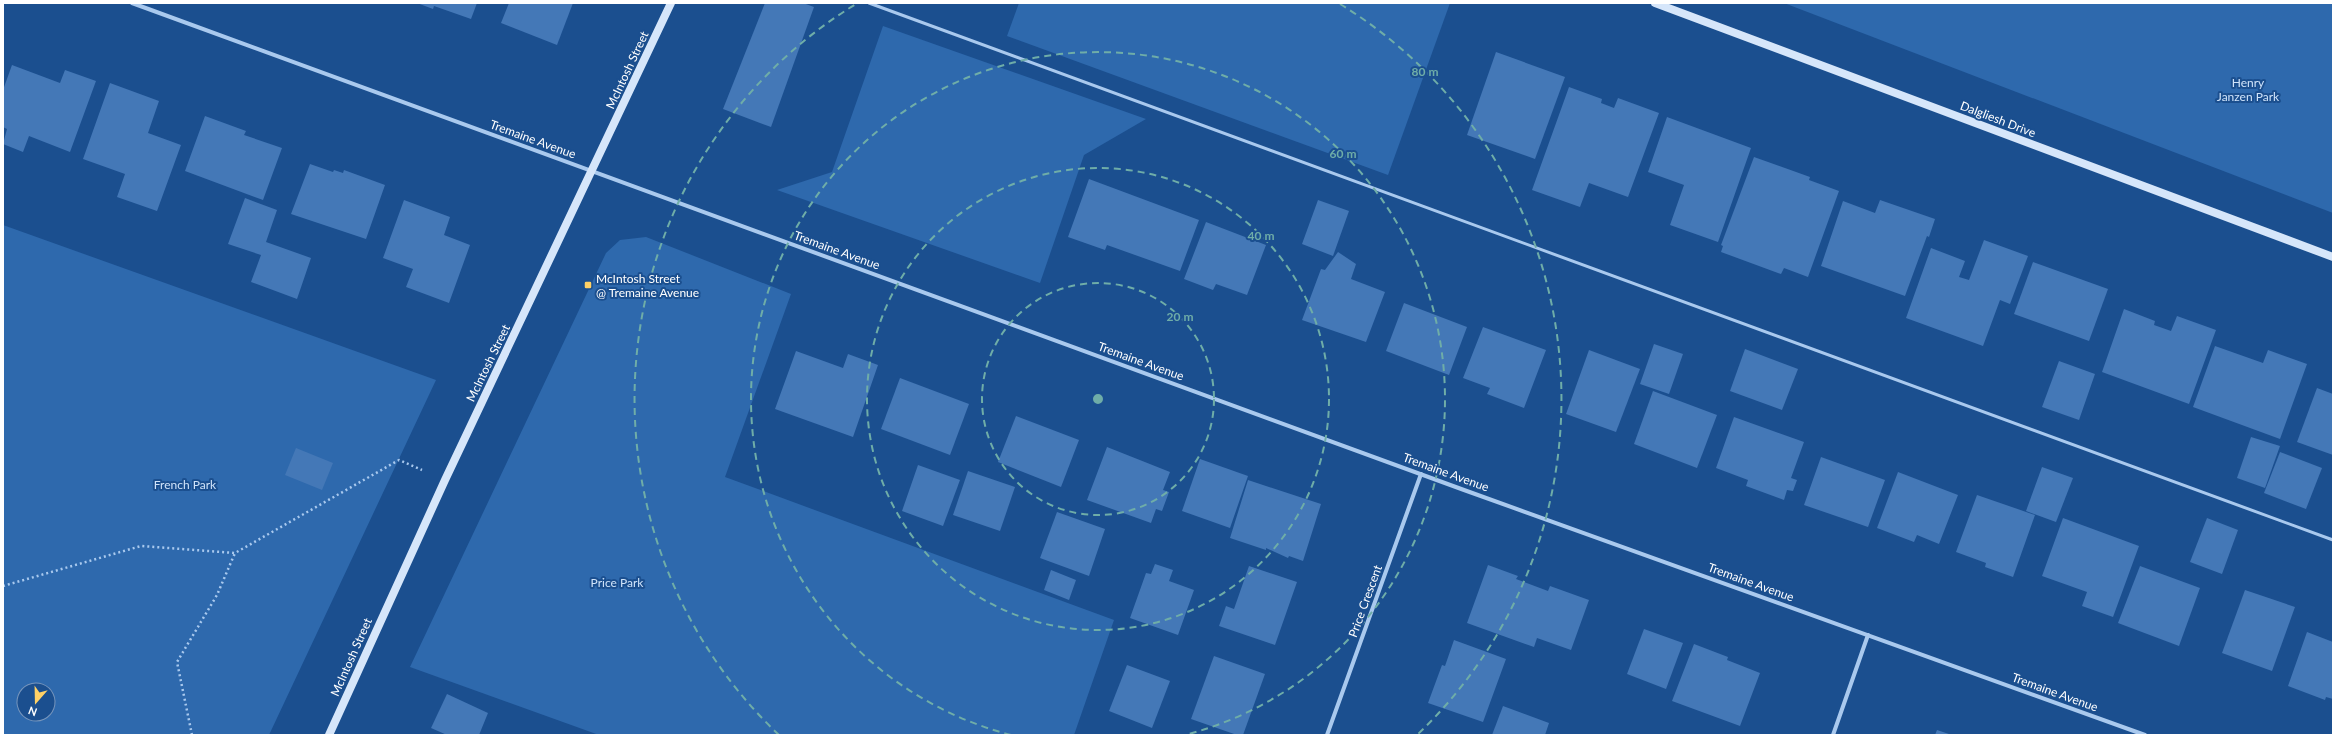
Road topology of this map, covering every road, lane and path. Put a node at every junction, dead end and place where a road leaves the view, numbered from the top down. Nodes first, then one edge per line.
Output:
1 (132, 3) edge
2 (671, 3) edge
3 (869, 3) edge
4 (1655, 3) edge
5 (593, 171) junction
6 (2333, 257) edge
7 (1421, 474) junction
8 (445, 480) junction
9 (2333, 540) edge
10 (235, 553) junction
11 (3, 586) edge
12 (1868, 635) junction
13 (192, 735) edge
14 (329, 735) edge
15 (1327, 735) edge
16 (1833, 735) edge
17 (2145, 735) edge

1 - 5 street, Tremaine Avenue
2 - 5 street, McIntosh Street
3 - 9 lane
4 - 6 street, Dalgliesh Drive
5 - 7 street, Tremaine Avenue
5 - 8 street, McIntosh Street
7 - 12 street, Tremaine Avenue
7 - 15 street, Price Crescent
8 - 10 path
8 - 14 street, McIntosh Street
10 - 11 path
10 - 13 path
12 - 16 street
12 - 17 street, Tremaine Avenue

